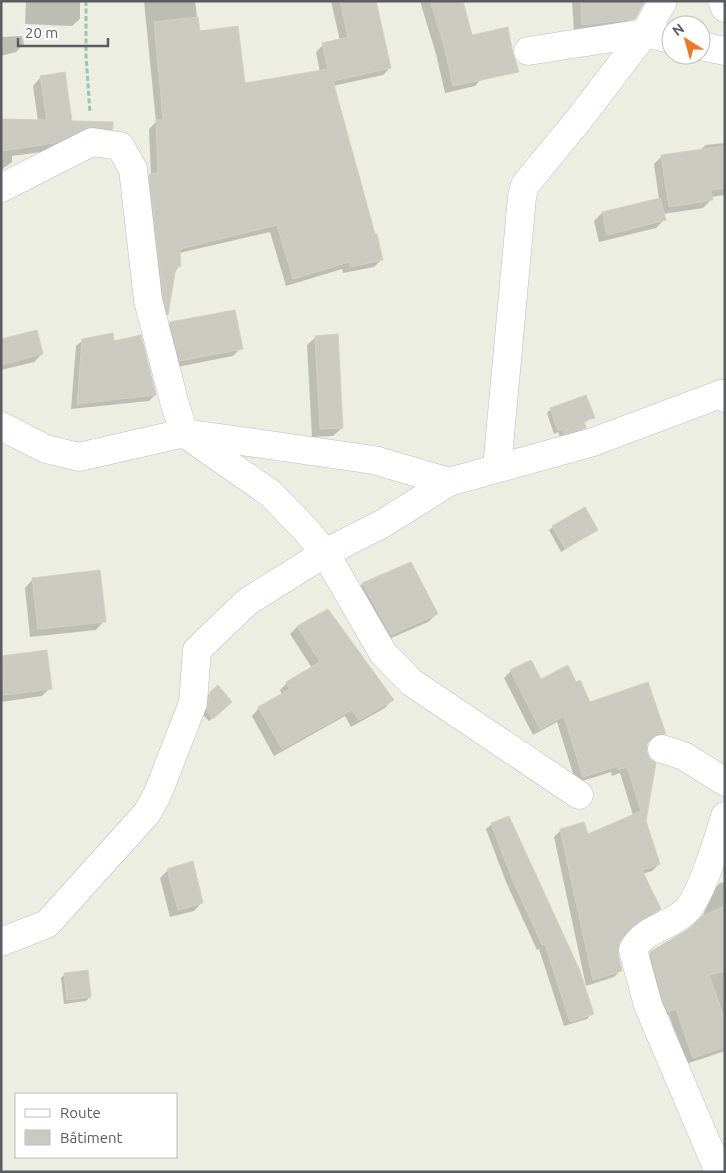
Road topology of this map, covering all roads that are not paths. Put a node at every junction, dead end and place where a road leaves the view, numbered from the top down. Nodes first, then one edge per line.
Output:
1 (663, 1) edge
2 (722, 1) edge
3 (725, 8) edge
4 (645, 33) junction
5 (661, 37) edge
6 (711, 48) edge
7 (528, 51) dead end
8 (725, 52) edge
9 (1, 188) edge
10 (724, 395) edge
11 (1, 426) edge
12 (184, 433) junction
13 (496, 468) junction
14 (449, 482) junction
15 (325, 553) junction
16 (662, 749) dead end
17 (725, 782) edge
18 (579, 795) dead end
19 (725, 816) edge
20 (1, 942) edge
21 (719, 1172) edge

1 - 4 street
2 - 3 street
4 - 5 street
4 - 7 street
4 - 13 street
6 - 8 street
9 - 12 street
10 - 13 street
11 - 12 street
12 - 14 street
12 - 15 street
13 - 14 street
14 - 15 street
15 - 18 street
15 - 20 street
16 - 17 street
19 - 21 street

